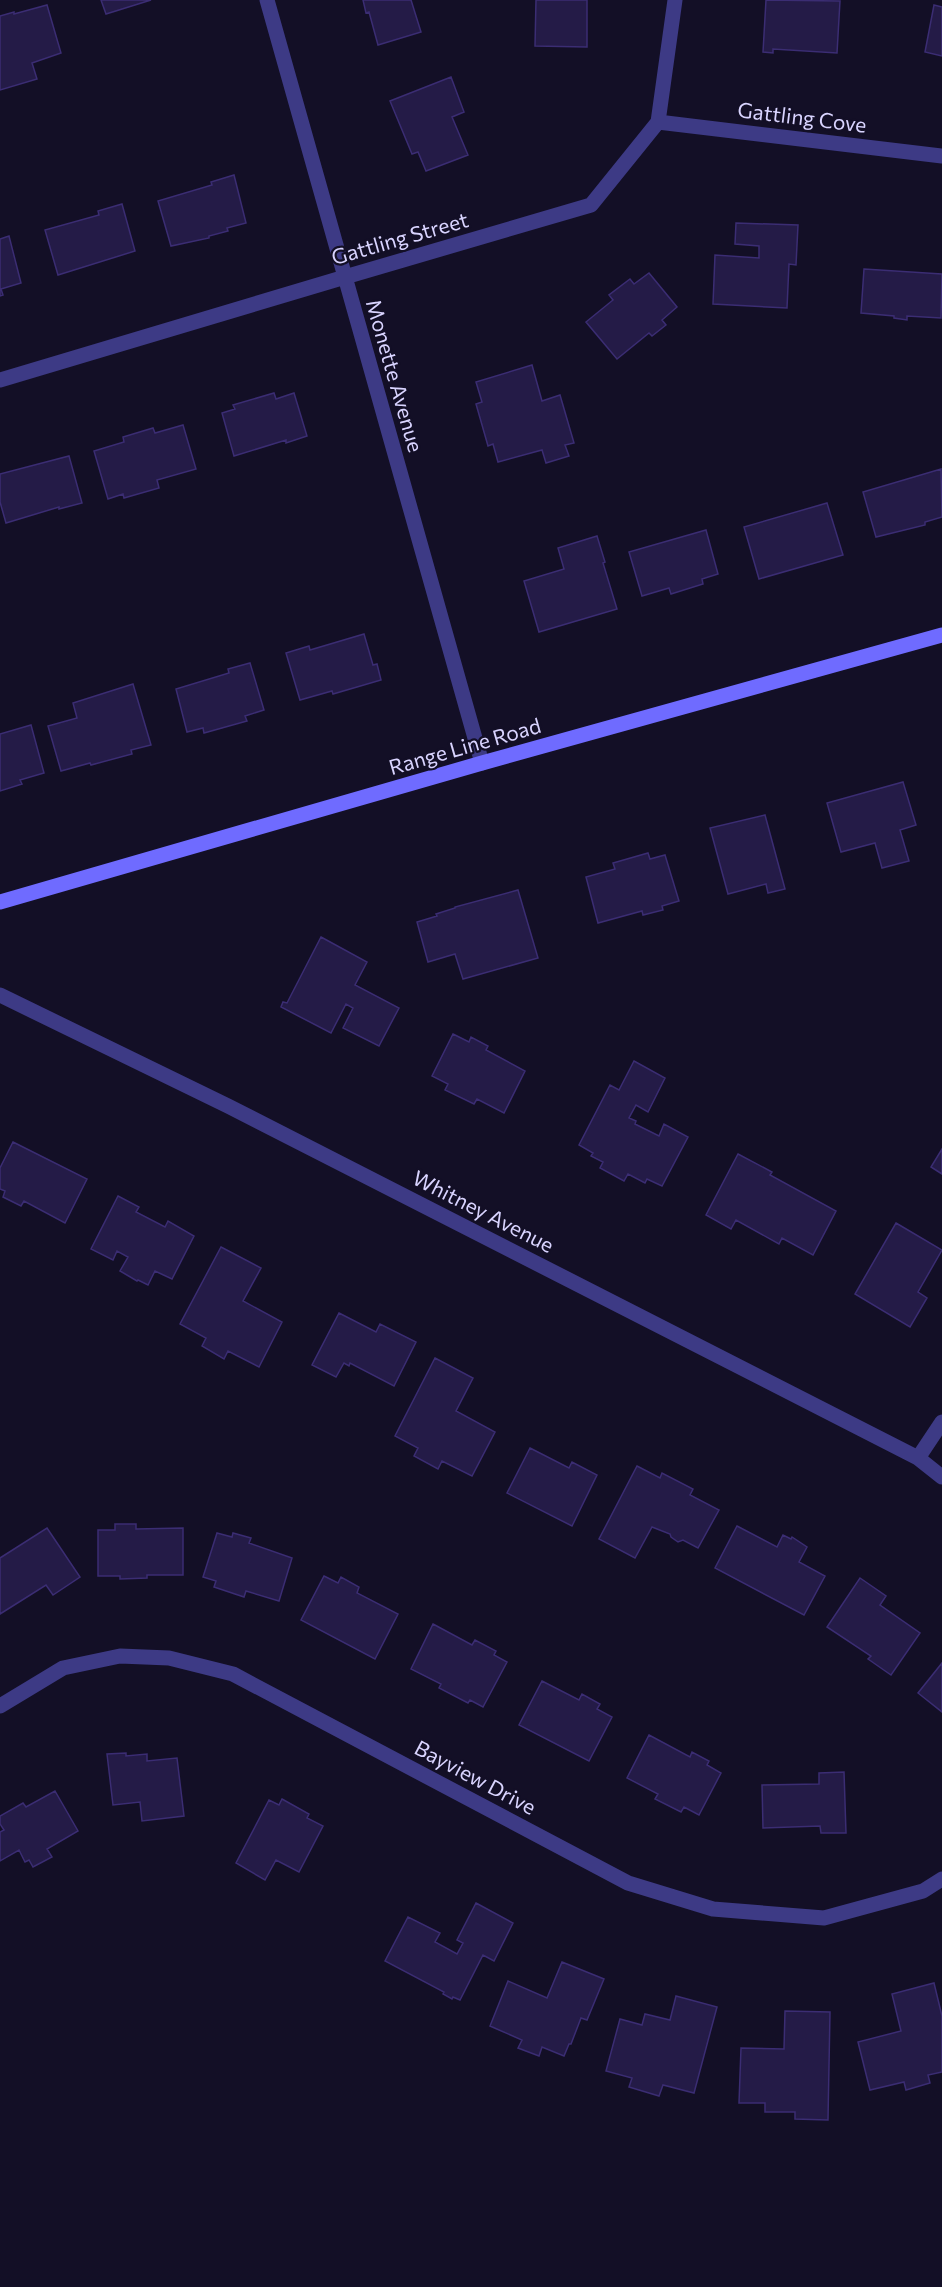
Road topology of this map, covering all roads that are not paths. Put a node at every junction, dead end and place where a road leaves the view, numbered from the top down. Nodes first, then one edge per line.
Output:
1 (267, 0) edge
2 (675, 0) edge
3 (658, 122) junction
4 (942, 156) edge
5 (345, 277) junction
6 (0, 380) edge
7 (942, 635) edge
8 (482, 763) junction
9 (0, 902) edge
10 (0, 995) edge
11 (942, 1422) edge
12 (918, 1458) junction
13 (942, 1477) edge
14 (0, 1706) edge
15 (942, 1879) edge

1 - 5 street, Monette Avenue
2 - 3 street
3 - 4 street, Gattling Cove
3 - 5 street, Gattling Street
5 - 6 street, Gattling Street
5 - 8 street, Monette Avenue
7 - 8 main road, Range Line Road
8 - 9 main road, Range Line Road
10 - 12 street, Whitney Avenue
11 - 12 street
12 - 13 street, Whitney Avenue
14 - 15 street, Bayview Drive

